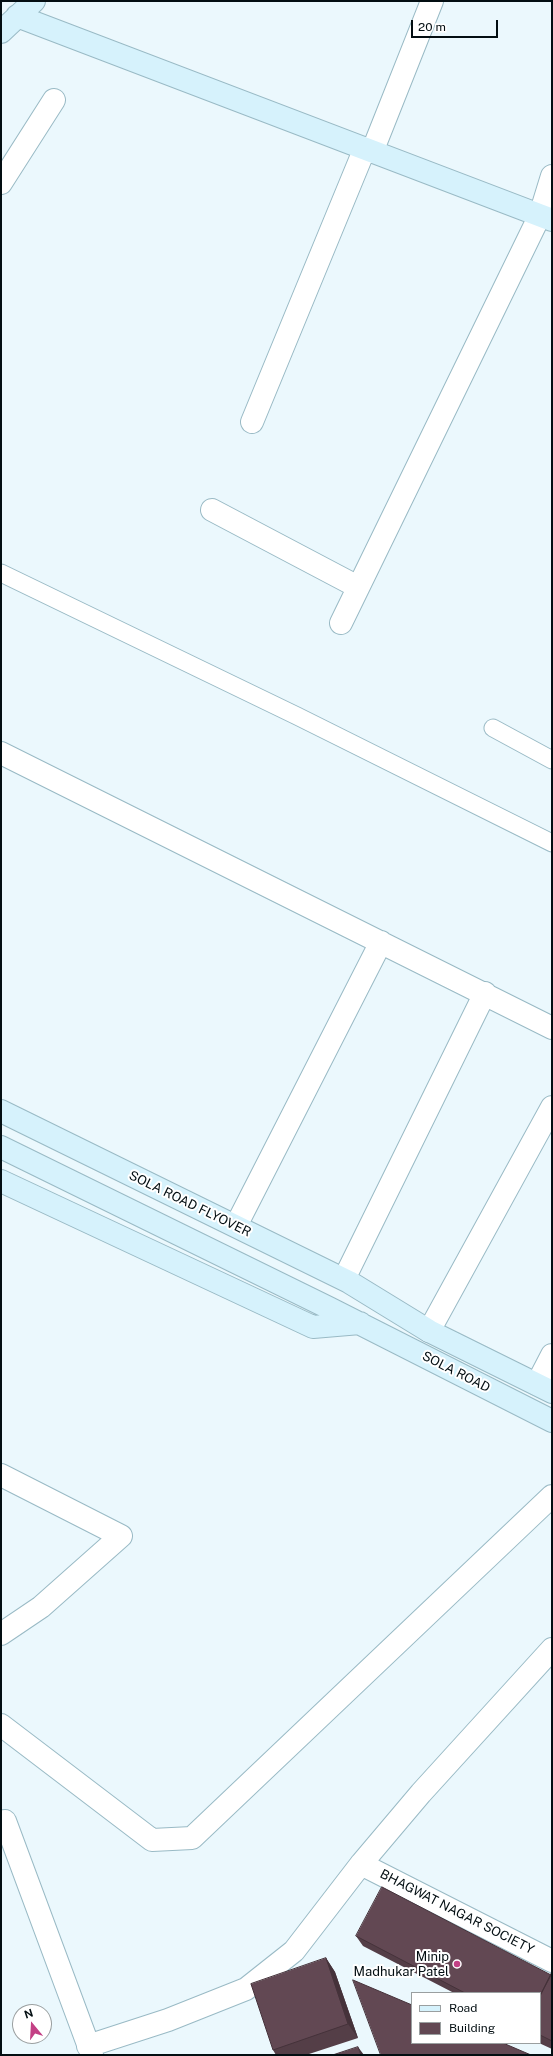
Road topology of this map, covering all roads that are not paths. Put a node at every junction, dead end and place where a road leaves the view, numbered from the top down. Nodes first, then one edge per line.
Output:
1 (34, 1) edge
2 (432, 1) edge
3 (17, 16) junction
4 (1, 32) edge
5 (54, 100) dead end
6 (368, 150) junction
7 (552, 176) edge
8 (1, 183) edge
9 (546, 218) edge
10 (252, 422) dead end
11 (212, 510) dead end
12 (1, 573) edge
13 (358, 587) junction
14 (341, 623) dead end
15 (493, 728) dead end
16 (1, 754) edge
17 (552, 760) edge
18 (552, 843) edge
19 (381, 942) junction
20 (485, 993) junction
21 (552, 1028) edge
22 (1, 1098) edge
23 (552, 1107) edge
24 (1, 1111) edge
25 (1, 1147) edge
26 (1, 1181) edge
27 (241, 1216) junction
28 (349, 1275) junction
29 (378, 1299) joint
30 (360, 1323) junction
31 (430, 1331) junction
32 (552, 1355) edge
33 (544, 1388) edge
34 (552, 1421) edge
35 (1, 1475) edge
36 (552, 1496) edge
37 (1, 1634) edge
38 (552, 1649) edge
39 (1, 1725) edge
40 (1, 1822) edge
41 (361, 1864) junction
42 (552, 1961) edge
43 (90, 2050) edge

1 - 3 street
2 - 6 street
3 - 4 street
3 - 6 street
5 - 8 street
6 - 9 street
6 - 10 street
7 - 9 street
9 - 13 street
11 - 13 street
12 - 18 lane
13 - 14 street
15 - 17 lane
16 - 19 street
19 - 20 street
19 - 27 street
20 - 21 street
20 - 28 street
22 - 27 street
23 - 31 street
24 - 28 street, SOLA ROAD FLYOVER
25 - 30 street
26 - 30 street
27 - 28 street
28 - 29 street, SOLA ROAD FLYOVER
29 - 31 street, SOLA ROAD
30 - 34 street, SOLA ROAD
31 - 33 street, SOLA ROAD
32 - 33 street
35 - 37 street
36 - 39 street
38 - 41 street
40 - 43 street
41 - 42 street, BHAGWAT NAGAR SOCIETY
41 - 43 street

